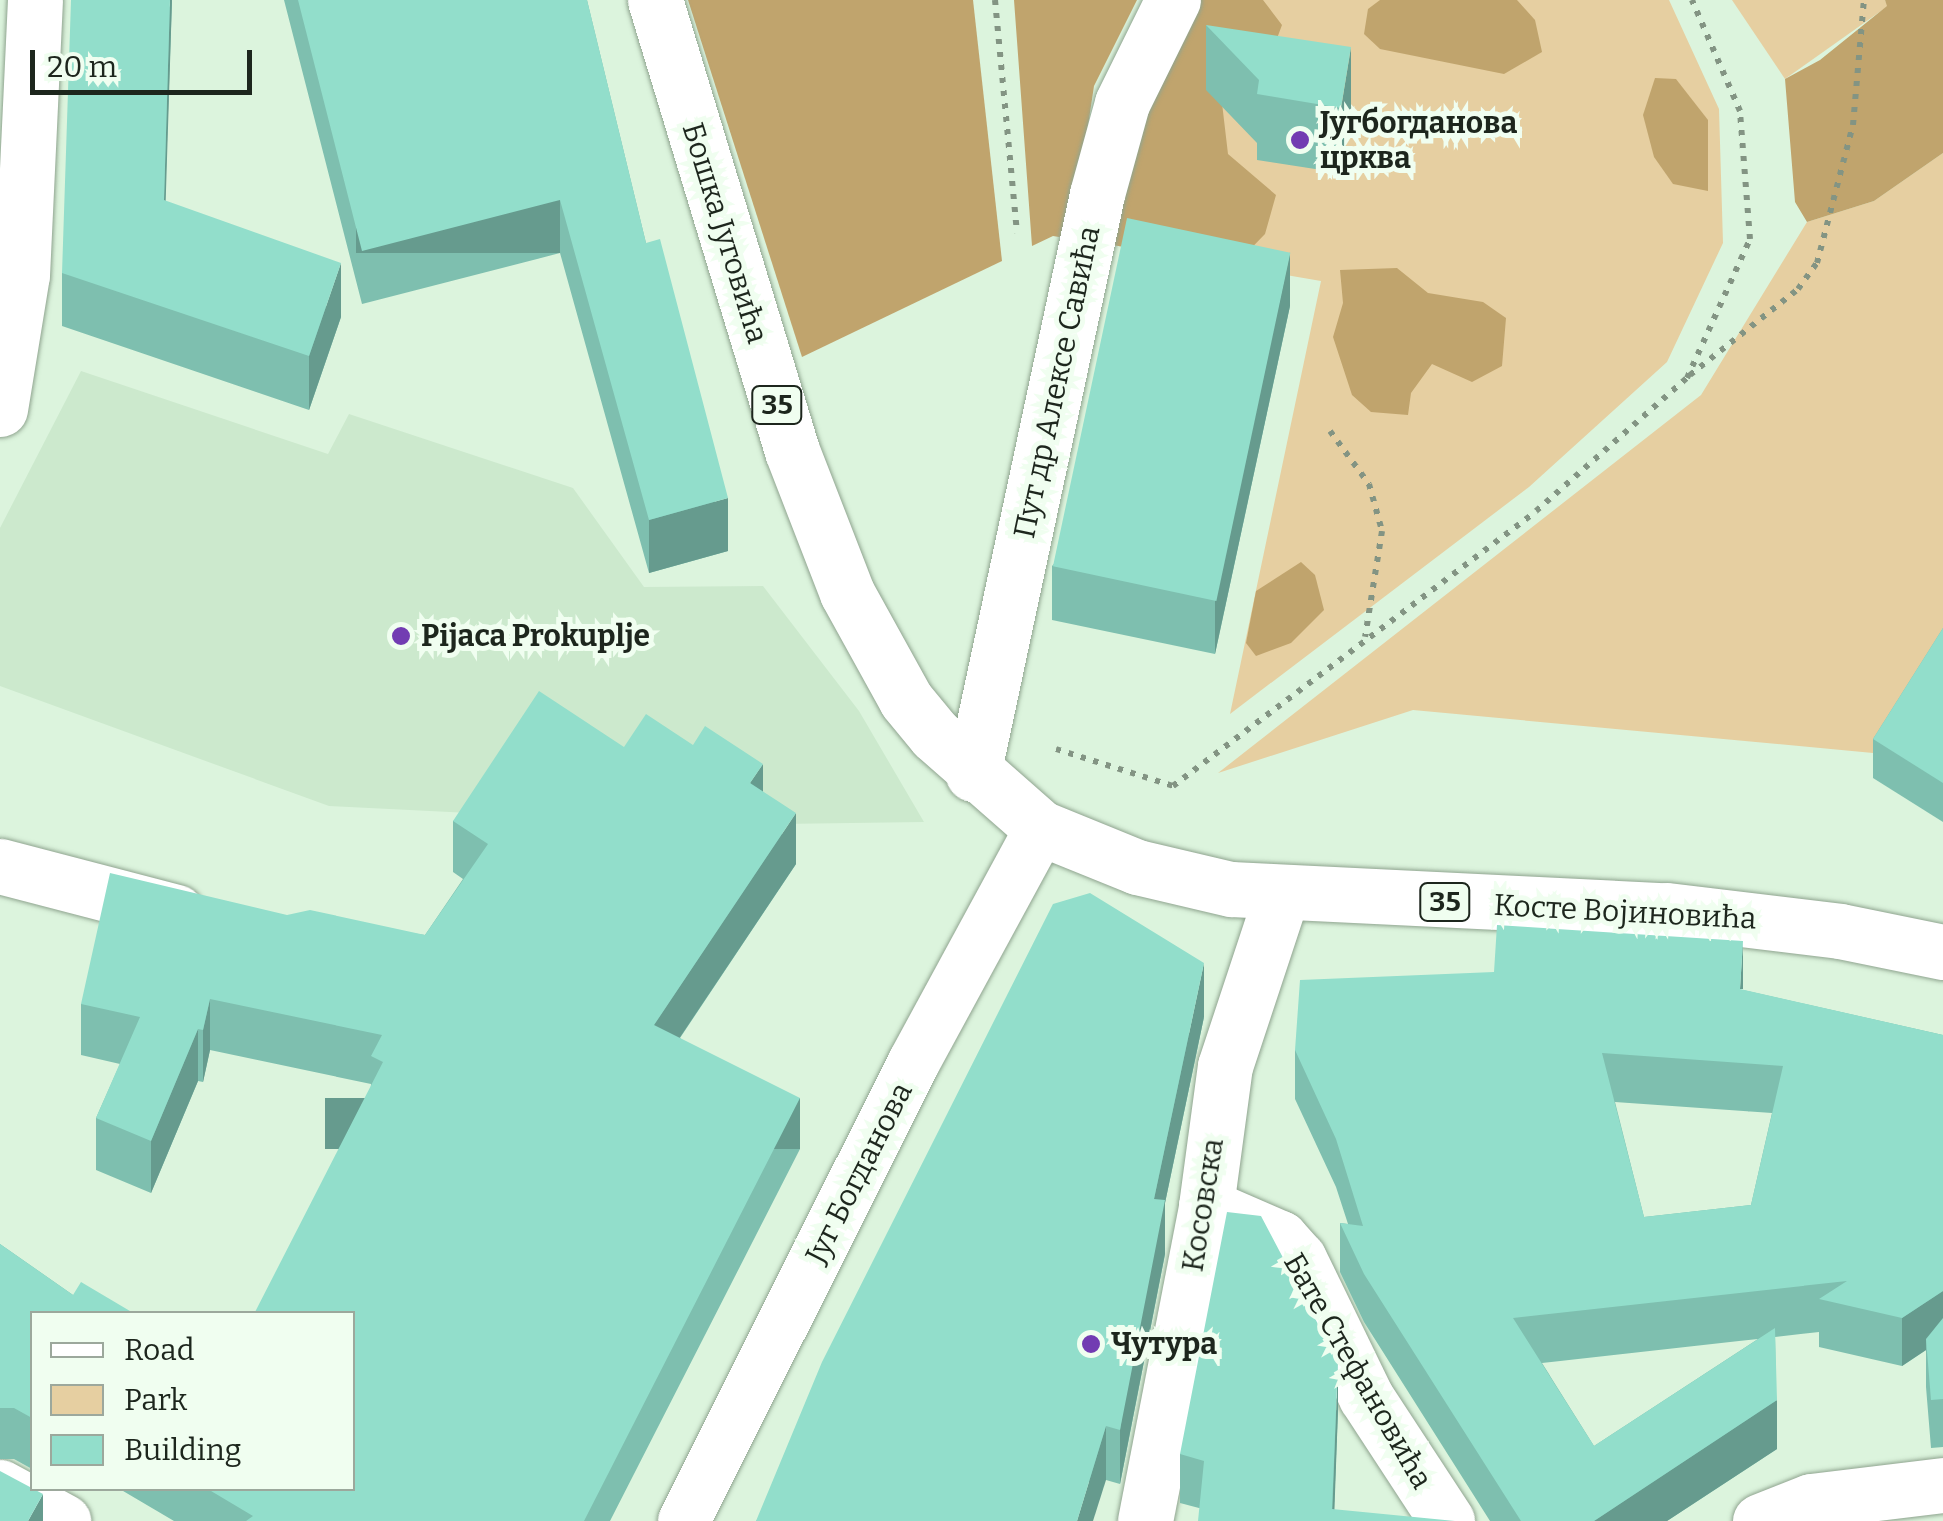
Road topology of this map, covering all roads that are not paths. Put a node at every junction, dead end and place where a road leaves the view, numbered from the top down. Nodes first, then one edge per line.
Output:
1 (36, 0) edge
2 (655, 0) edge
3 (1173, 0) edge
4 (0, 409) edge
5 (973, 774) junction
6 (1041, 828) junction
7 (0, 866) edge
8 (1282, 894) junction
9 (236, 924) edge
10 (1943, 952) edge
11 (1206, 1206) junction
12 (1943, 1485) edge
13 (0, 1487) edge
14 (63, 1521) edge
15 (684, 1521) edge
16 (1145, 1521) edge
17 (1447, 1521) edge
18 (1760, 1521) edge

1 - 4 street
2 - 5 street, Бошка Југовића / 35
3 - 5 street, Пут др Алексе Савића
5 - 6 street, Косте Војиновића / 35
6 - 8 street, Косте Војиновића / 35
6 - 15 street, Југ Богданова
7 - 9 street
8 - 10 street, Косте Војиновића / 35
8 - 11 street, Косовска
11 - 16 street, Косовска
11 - 17 street, Бате Стефановића
12 - 18 street
13 - 14 street

